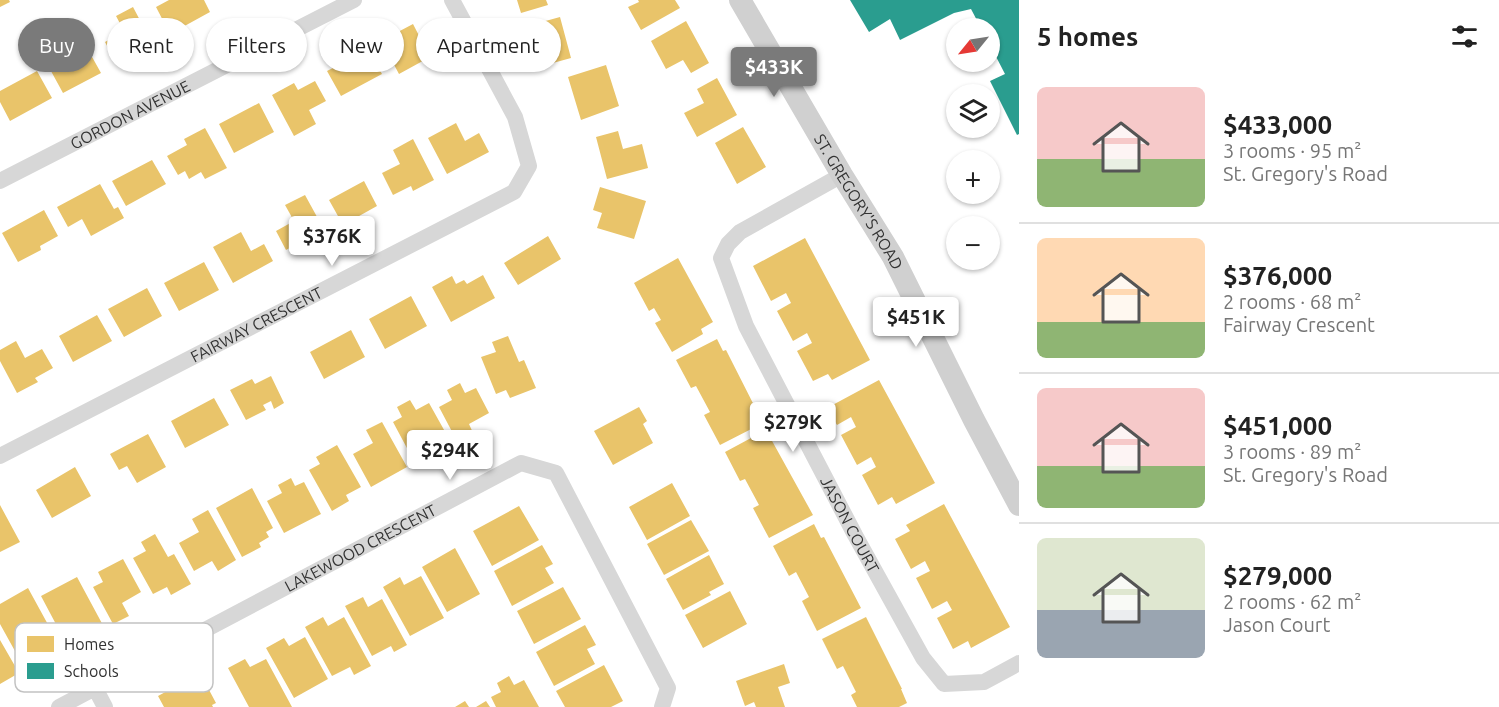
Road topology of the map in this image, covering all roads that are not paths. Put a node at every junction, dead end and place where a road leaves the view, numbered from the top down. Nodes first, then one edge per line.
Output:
1 (354, 0) edge
2 (452, 0) edge
3 (741, 0) edge
4 (842, 175) junction
5 (0, 181) edge
6 (0, 456) edge
7 (1019, 505) edge
8 (213, 626) edge
9 (1019, 663) edge
10 (87, 692) edge
11 (97, 692) edge
12 (59, 707) edge
13 (105, 707) edge
14 (662, 707) edge

1 - 5 street, GORDON AVENUE
2 - 6 street, FAIRWAY CRESCENT
3 - 4 street, ST. GREGORY'S ROAD
4 - 7 street, ST. GREGORY'S ROAD
4 - 9 street, JASON COURT
8 - 14 street, LAKEWOOD CRESCENT
10 - 12 street, LAKEWOOD CRESCENT
11 - 13 street

